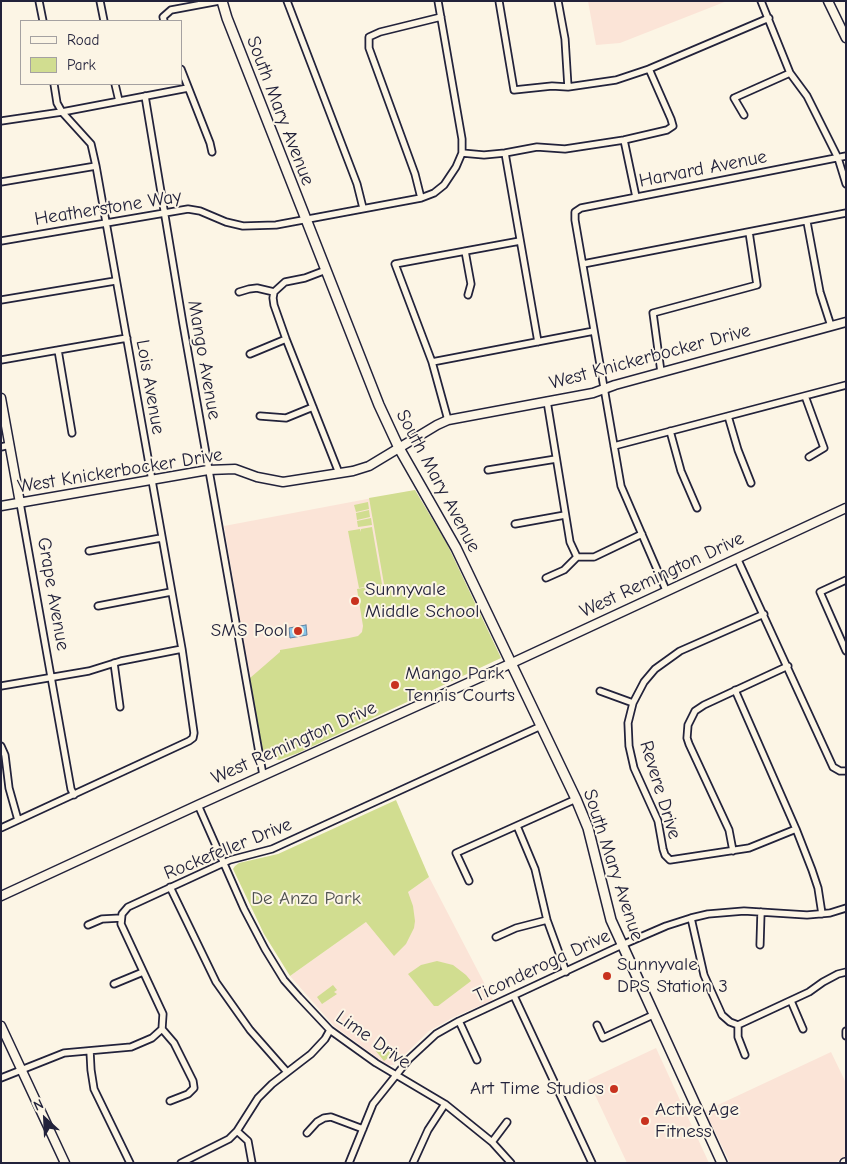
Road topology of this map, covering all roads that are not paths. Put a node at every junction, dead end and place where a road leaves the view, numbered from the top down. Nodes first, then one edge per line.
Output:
1 (39, 1) edge
2 (100, 1) edge
3 (220, 1) edge
4 (287, 1) edge
5 (438, 1) edge
6 (498, 1) edge
7 (558, 1) edge
8 (761, 1) edge
9 (828, 1) edge
10 (441, 18) junction
11 (769, 18) junction
12 (164, 19) edge
13 (43, 20) edge
14 (104, 20) edge
15 (846, 38) edge
16 (649, 69) junction
17 (182, 72) edge
18 (790, 72) junction
19 (54, 85) edge
20 (116, 85) edge
21 (568, 87) junction
22 (188, 88) junction
23 (145, 96) junction
24 (118, 101) junction
25 (62, 112) junction
26 (744, 115) dead end
27 (1, 121) edge
28 (624, 140) junction
29 (212, 152) dead end
30 (462, 153) junction
31 (505, 154) junction
32 (846, 156) edge
33 (838, 158) junction
34 (96, 166) junction
35 (1, 182) edge
36 (846, 184) edge
37 (636, 197) junction
38 (421, 198) junction
39 (363, 208) junction
40 (164, 212) junction
41 (846, 213) edge
42 (305, 218) junction
43 (807, 222) junction
44 (107, 223) junction
45 (749, 232) junction
46 (1, 241) edge
47 (520, 241) junction
48 (465, 251) junction
49 (583, 264) junction
50 (326, 270) junction
51 (116, 280) junction
52 (239, 292) dead end
53 (274, 292) junction
54 (468, 295) dead end
55 (1, 300) edge
56 (846, 322) edge
57 (831, 326) junction
58 (594, 332) junction
59 (127, 338) junction
60 (286, 338) junction
61 (538, 342) junction
62 (58, 350) junction
63 (250, 354) dead end
64 (1, 360) edge
65 (432, 362) junction
66 (661, 372) junction
67 (846, 384) edge
68 (603, 389) junction
69 (805, 396) junction
70 (1, 398) edge
71 (547, 401) junction
72 (313, 407) junction
73 (260, 416) dead end
74 (728, 416) junction
75 (448, 420) junction
76 (670, 431) junction
77 (72, 433) dead end
78 (10, 445) junction
79 (614, 446) junction
80 (1, 447) edge
81 (400, 448) junction
82 (809, 457) dead end
83 (556, 459) junction
84 (208, 470) junction
85 (488, 470) dead end
86 (339, 473) junction
87 (151, 480) junction
88 (751, 484) dead end
89 (20, 503) junction
90 (1, 506) edge
91 (697, 508) dead end
92 (846, 508) edge
93 (566, 515) junction
94 (516, 524) dead end
95 (642, 534) junction
96 (161, 538) junction
97 (89, 551) dead end
98 (577, 557) junction
99 (737, 558) junction
100 (546, 578) dead end
101 (846, 580) edge
102 (666, 590) junction
103 (171, 592) junction
104 (98, 606) dead end
105 (764, 614) junction
106 (182, 649) junction
107 (846, 651) edge
108 (114, 663) junction
109 (512, 663) junction
110 (788, 666) junction
111 (51, 678) junction
112 (1, 686) edge
113 (735, 690) junction
114 (600, 691) dead end
115 (633, 703) junction
116 (120, 708) dead end
117 (542, 726) junction
118 (2, 746) edge
119 (846, 770) edge
120 (263, 775) junction
121 (74, 795) junction
122 (576, 799) junction
123 (198, 805) junction
124 (18, 820) junction
125 (516, 826) junction
126 (1, 828) edge
127 (796, 829) junction
128 (733, 851) junction
129 (224, 863) junction
130 (469, 881) dead end
131 (170, 887) junction
132 (1, 896) edge
133 (846, 908) edge
134 (761, 912) junction
135 (822, 914) junction
136 (121, 918) junction
137 (691, 918) junction
138 (547, 920) junction
139 (88, 925) dead end
140 (496, 937) dead end
141 (622, 945) junction
142 (760, 945) dead end
143 (143, 972) junction
144 (566, 972) junction
145 (846, 972) edge
146 (114, 984) dead end
147 (514, 996) junction
148 (791, 1001) junction
149 (653, 1015) junction
150 (459, 1021) junction
151 (597, 1025) dead end
152 (738, 1025) junction
153 (1, 1026) edge
154 (162, 1029) junction
155 (803, 1029) dead end
156 (330, 1030) junction
157 (846, 1031) edge
158 (846, 1036) edge
159 (90, 1051) junction
160 (745, 1055) dead end
161 (477, 1060) dead end
162 (22, 1070) junction
163 (287, 1072) junction
164 (396, 1075) junction
165 (1, 1078) edge
166 (170, 1101) dead end
167 (445, 1104) junction
168 (507, 1122) dead end
169 (363, 1129) junction
170 (237, 1131) junction
171 (308, 1133) dead end
172 (492, 1142) junction
173 (65, 1163) edge
174 (130, 1163) edge
175 (182, 1163) edge
176 (252, 1163) edge
177 (349, 1163) edge
178 (413, 1163) edge
179 (511, 1163) edge
180 (592, 1163) edge
181 (722, 1163) edge

1 - 13 street
2 - 14 street
3 - 12 street
3 - 42 main road, South Mary Avenue
4 - 39 street
5 - 10 street
6 - 21 street
7 - 21 street
8 - 11 street
9 - 15 street
10 - 30 street
10 - 38 street
11 - 16 street
11 - 18 street
16 - 21 street
16 - 28 street
17 - 22 street
18 - 26 street
18 - 33 street
19 - 25 street, Lois Avenue
20 - 24 street
22 - 23 street
22 - 29 street
23 - 24 street
23 - 40 street, Mango Avenue
24 - 25 street
25 - 27 street
25 - 34 street, Lois Avenue
28 - 31 street
28 - 37 street
30 - 31 street
30 - 38 street, Heatherstone Way
31 - 47 street
32 - 33 street, Harvard Avenue
33 - 36 street
33 - 37 street, Harvard Avenue
34 - 35 street
34 - 44 street, Lois Avenue
37 - 49 street, Harvard Avenue
38 - 39 street, Heatherstone Way
39 - 42 street, Heatherstone Way
40 - 42 street, Heatherstone Way
40 - 44 street, Heatherstone Way
40 - 84 street, Mango Avenue
41 - 43 street
42 - 50 main road, South Mary Avenue
43 - 45 street
43 - 57 street
44 - 46 street, Heatherstone Way
44 - 51 street, Lois Avenue
45 - 49 street
45 - 66 street
47 - 48 street
47 - 61 street
48 - 54 street
48 - 65 street
49 - 58 street
50 - 53 street
50 - 81 main road, South Mary Avenue
51 - 55 street
51 - 59 street, Lois Avenue
52 - 53 street
53 - 60 street
56 - 57 street, West Knickerbocker Drive
57 - 66 street, West Knickerbocker Drive
58 - 61 street
58 - 68 street
59 - 62 street
59 - 87 street, Lois Avenue
60 - 63 street
60 - 72 street
61 - 65 street
62 - 64 street
62 - 77 street
65 - 75 street
66 - 68 street, West Knickerbocker Drive
67 - 69 street
68 - 71 street, West Knickerbocker Drive
68 - 79 street
69 - 74 street
69 - 82 street
70 - 78 street, Grape Avenue
71 - 75 street, West Knickerbocker Drive
71 - 83 street
72 - 73 street
72 - 86 street
74 - 76 street
74 - 88 street
75 - 81 street, West Knickerbocker Drive
76 - 79 street
76 - 91 street
78 - 80 street
78 - 89 street, Grape Avenue
79 - 95 street
81 - 86 street, West Knickerbocker Drive
81 - 109 main road, South Mary Avenue
83 - 85 street
83 - 93 street
84 - 86 street, West Knickerbocker Drive
84 - 87 street, West Knickerbocker Drive
84 - 120 street, Mango Avenue
87 - 89 street, West Knickerbocker Drive
87 - 96 street, Lois Avenue
89 - 90 street, West Knickerbocker Drive
89 - 111 street, Grape Avenue
92 - 99 street, West Remington Drive
93 - 94 street
93 - 98 street
95 - 98 street
95 - 102 street
96 - 97 street
96 - 103 street, Lois Avenue
98 - 100 street
99 - 102 street, West Remington Drive
99 - 105 street
101 - 107 street
102 - 109 street, West Remington Drive
103 - 104 street
103 - 106 street, Lois Avenue
105 - 110 street
105 - 115 street, Revere Drive
106 - 108 street
106 - 121 street, Lois Avenue
108 - 111 street
108 - 116 street
109 - 117 main road, South Mary Avenue
109 - 120 street, West Remington Drive
110 - 113 street
110 - 119 street
111 - 112 street
111 - 121 street, Grape Avenue
113 - 127 street
113 - 128 street
114 - 115 street
115 - 128 street, Revere Drive
117 - 122 main road, South Mary Avenue
117 - 129 street, Rockefeller Drive
118 - 124 street
120 - 123 street, West Remington Drive
121 - 124 street
122 - 125 street
122 - 141 main road, South Mary Avenue
123 - 129 street, Lime Drive
123 - 132 street, West Remington Drive
124 - 126 street
125 - 130 street
125 - 138 street
127 - 128 street
127 - 135 street
129 - 131 street, Rockefeller Drive
129 - 156 street, Lime Drive
131 - 136 street, Rockefeller Drive
131 - 163 street
133 - 135 street, Ticonderoga Drive
134 - 135 street, Ticonderoga Drive
134 - 137 street, Ticonderoga Drive
134 - 142 street
136 - 139 street
136 - 143 street
137 - 141 street, Ticonderoga Drive
137 - 152 street
138 - 140 street
138 - 144 street
141 - 144 street, Ticonderoga Drive
141 - 149 main road, South Mary Avenue
143 - 146 street
143 - 154 street
144 - 147 street, Ticonderoga Drive
145 - 148 street
147 - 150 street, Ticonderoga Drive
147 - 180 street
148 - 152 street
148 - 155 street
149 - 151 street
149 - 181 main road, South Mary Avenue
150 - 161 street
150 - 164 street, Ticonderoga Drive
152 - 160 street
153 - 162 street
154 - 159 street
154 - 166 street
156 - 163 street
156 - 164 street, Lime Drive
157 - 158 street
159 - 162 street
159 - 174 street
162 - 165 street
162 - 173 street
163 - 170 street
164 - 167 street, Lime Drive
164 - 169 street, Ticonderoga Drive
167 - 172 street, Lime Drive
167 - 178 street
168 - 172 street
169 - 171 street
169 - 177 street, Ticonderoga Drive
170 - 175 street
170 - 176 street
172 - 179 street, Lime Drive

